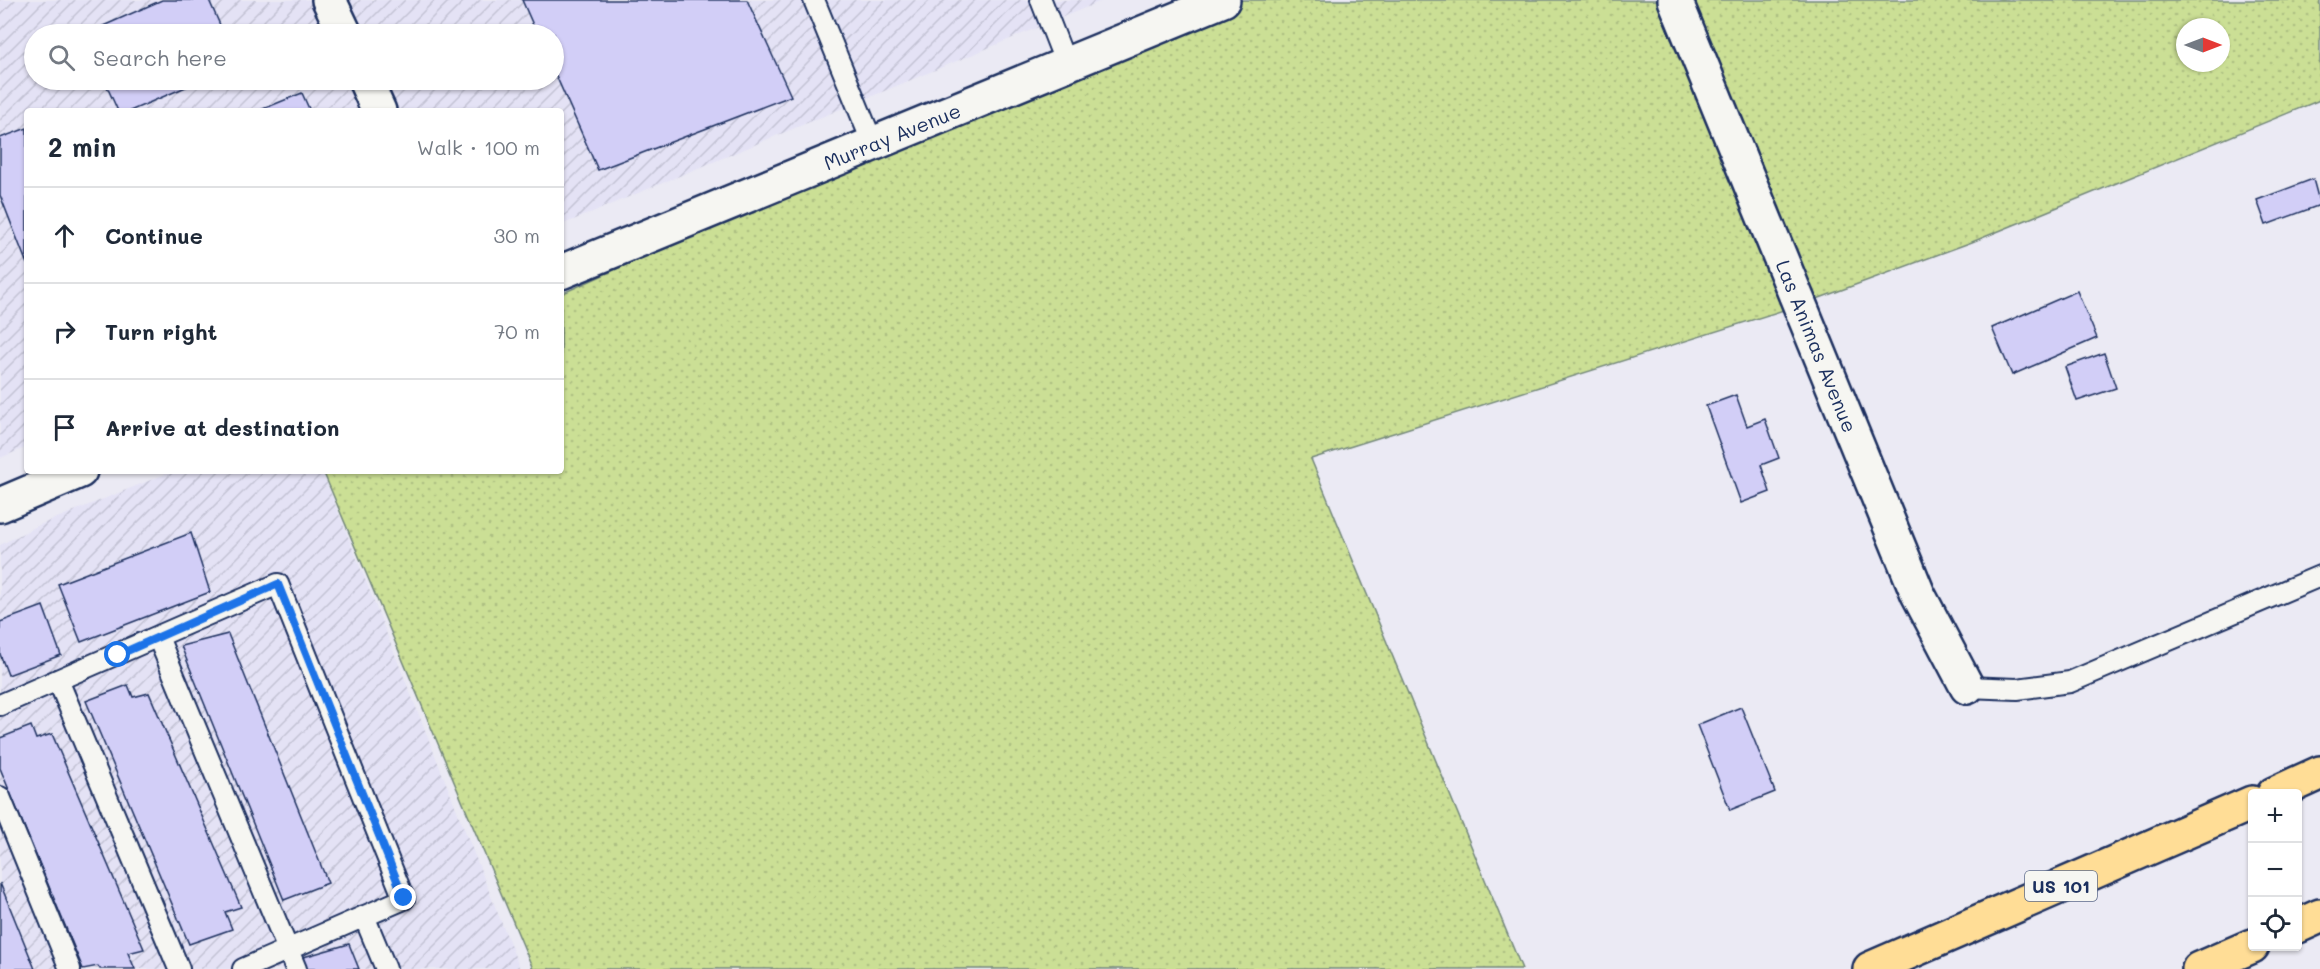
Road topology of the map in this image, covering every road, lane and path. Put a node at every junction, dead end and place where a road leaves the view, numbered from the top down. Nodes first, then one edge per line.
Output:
1 (329, 0) edge
2 (814, 0) edge
3 (1041, 0) edge
4 (1223, 0) edge
5 (1675, 0) edge
6 (340, 24) edge
7 (1066, 64) junction
8 (370, 90) edge
9 (378, 108) edge
10 (873, 144) junction
11 (564, 271) edge
12 (73, 474) edge
13 (0, 504) edge
14 (2320, 576) edge
15 (158, 637) junction
16 (58, 680) junction
17 (1967, 687) joint
18 (0, 705) edge
19 (2320, 773) edge
20 (2285, 789) edge
21 (0, 797) edge
22 (2248, 805) edge
23 (364, 916) junction
24 (2320, 916) edge
25 (2302, 924) edge
26 (2248, 948) edge
27 (288, 950) junction
28 (70, 969) edge
29 (179, 969) edge
30 (243, 969) edge
31 (296, 969) edge
32 (386, 969) edge
33 (1870, 969) edge
34 (2199, 969) edge

1 - 6 street
2 - 10 lane
3 - 7 lane
4 - 7 street, Murray Avenue
5 - 17 street, Las Animas Avenue
7 - 10 street, Murray Avenue
8 - 9 street
10 - 11 street, Murray Avenue
12 - 13 street
14 - 17 lane
15 - 16 lane
15 - 23 lane
15 - 27 lane
16 - 18 lane
16 - 29 lane
19 - 20 highway
21 - 28 lane
22 - 33 highway, US 101
23 - 27 lane
23 - 32 lane
24 - 25 highway
26 - 34 highway
27 - 30 lane
27 - 31 lane

